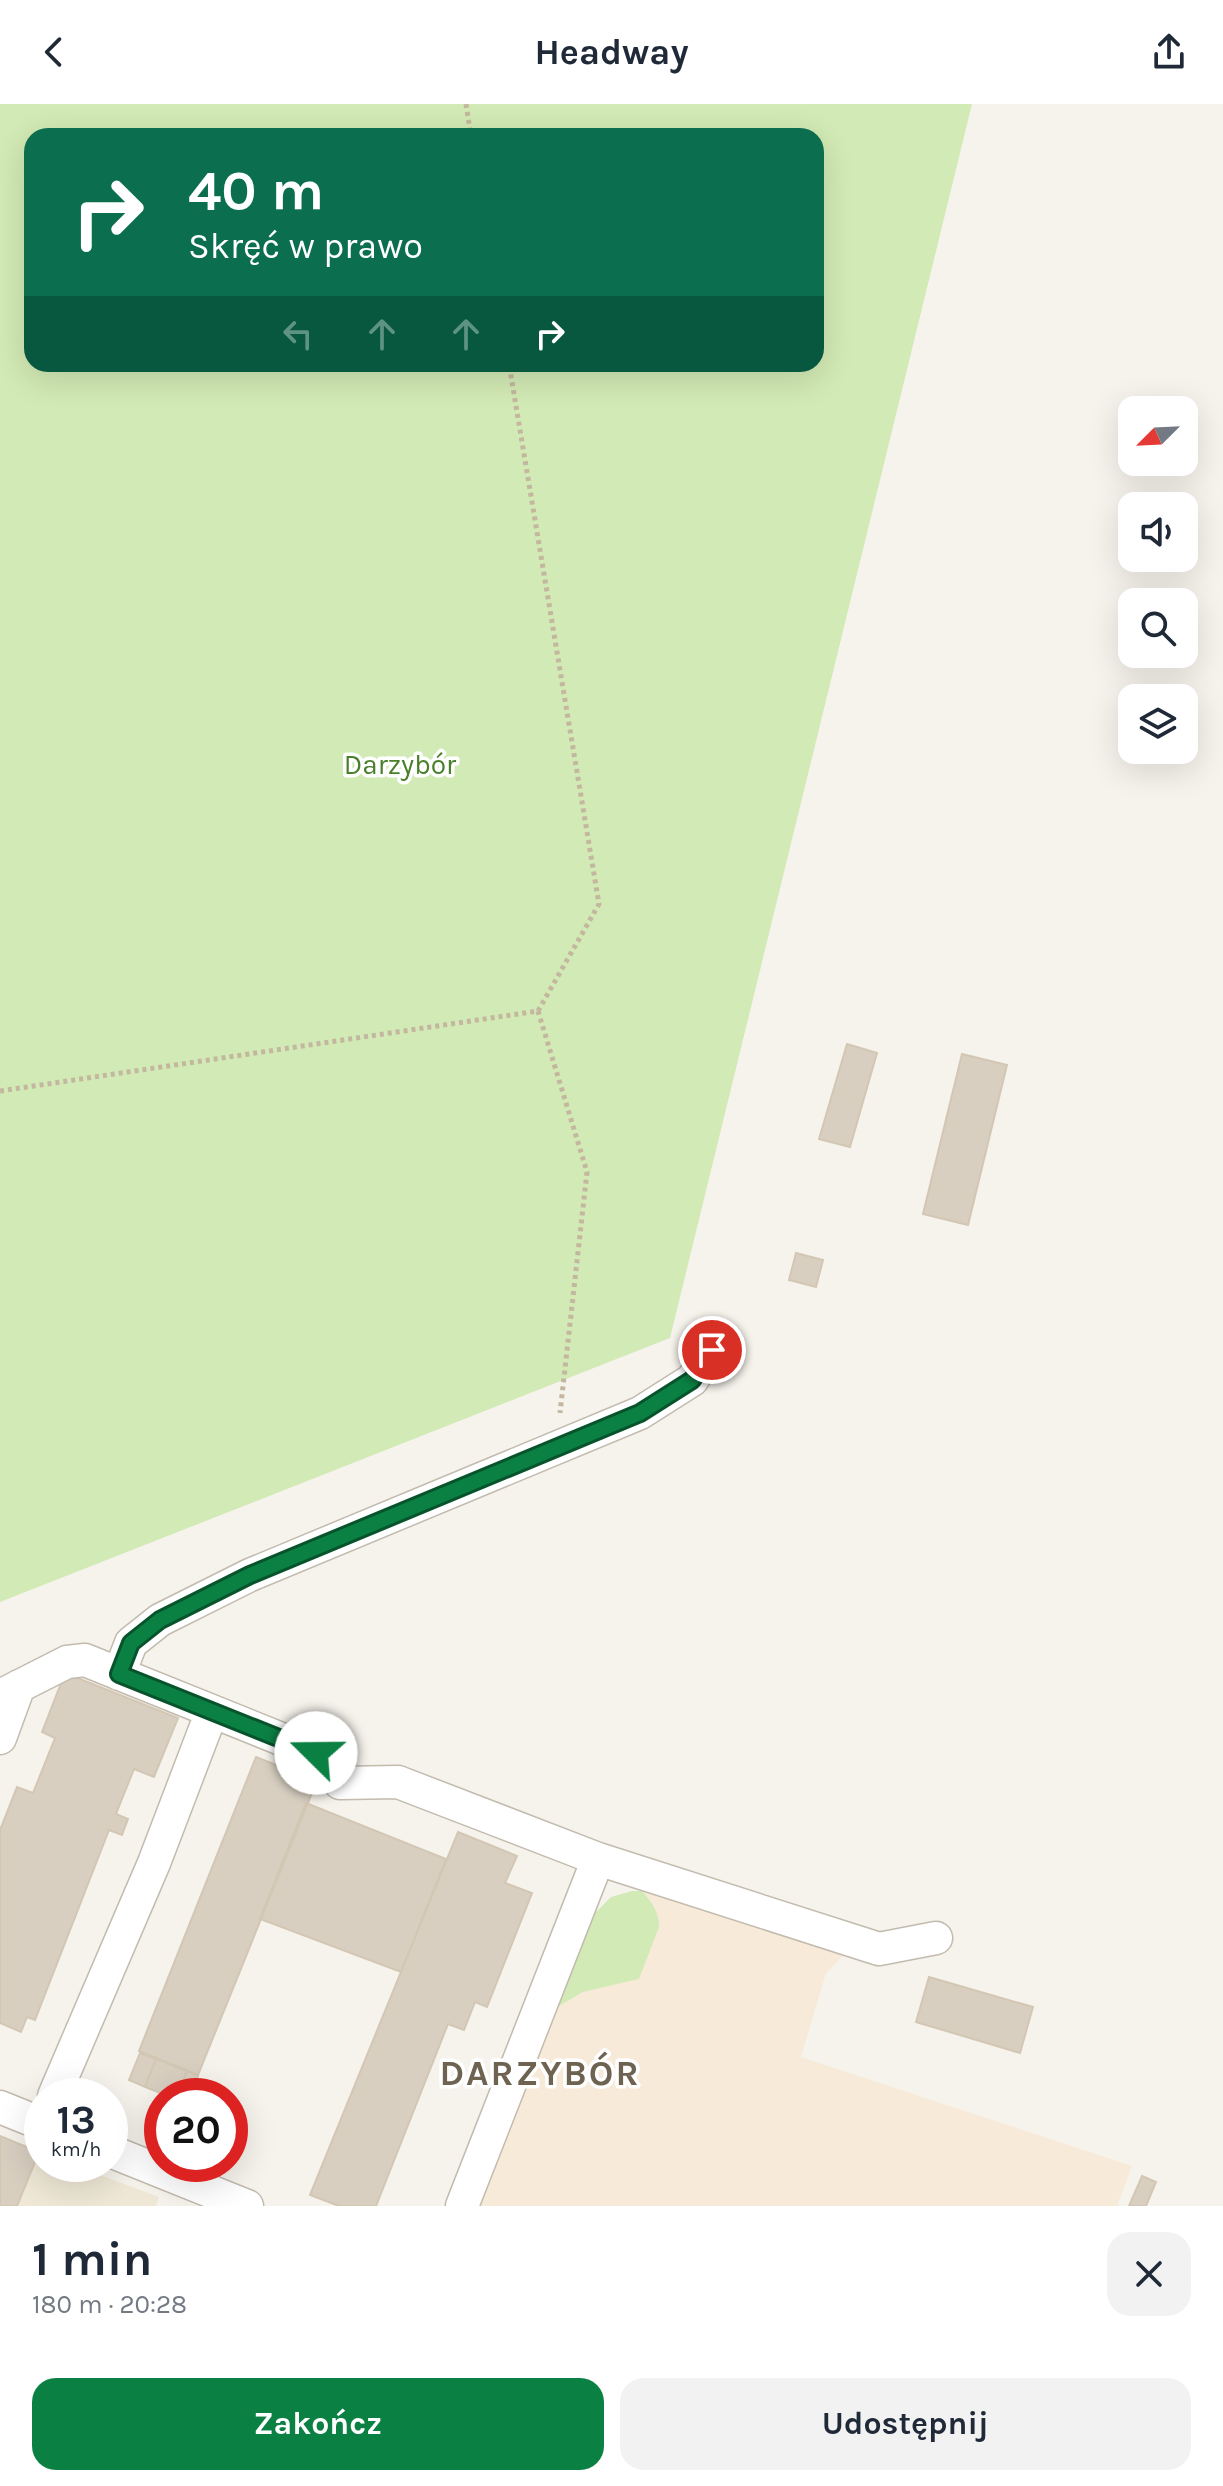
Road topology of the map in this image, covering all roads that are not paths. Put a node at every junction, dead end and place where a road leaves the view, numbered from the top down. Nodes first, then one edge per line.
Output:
1 (712, 1350) dead end
2 (119, 1674) junction
3 (9, 1691) edge
4 (212, 1711) junction
5 (0, 1738) edge
6 (316, 1753) dead end
7 (340, 1783) dead end
8 (598, 1859) junction
9 (936, 1938) dead end
10 (62, 2078) edge
11 (0, 2107) edge
12 (24, 2117) edge
13 (128, 2158) edge
14 (247, 2206) edge
15 (462, 2206) edge

1 - 2 lane
2 - 3 lane
2 - 4 lane
3 - 5 lane
4 - 6 lane
4 - 10 lane
7 - 8 lane
8 - 9 lane
8 - 15 lane
11 - 12 lane
13 - 14 lane

